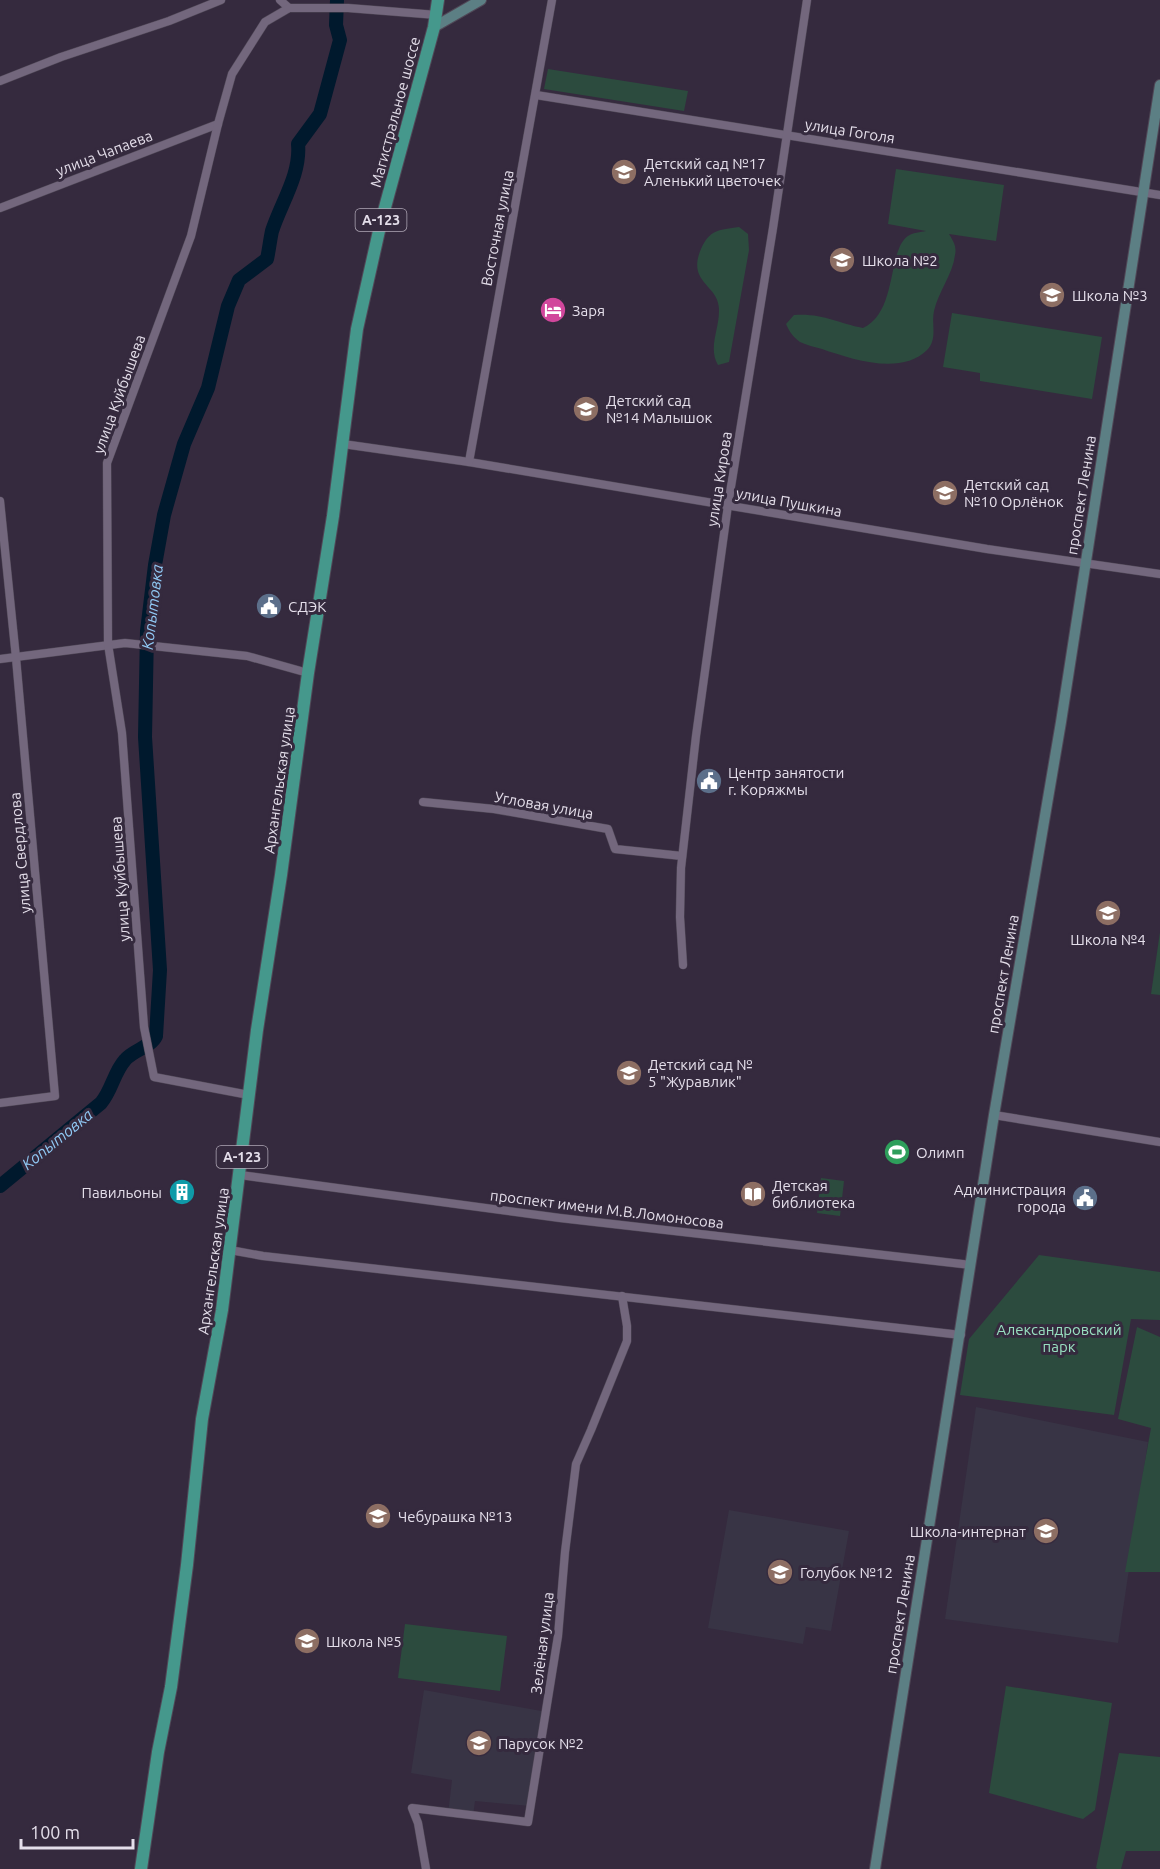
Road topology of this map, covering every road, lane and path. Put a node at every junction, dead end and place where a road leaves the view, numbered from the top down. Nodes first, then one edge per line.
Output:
1 (221, 0) edge
2 (280, 0) edge
3 (438, 0) edge
4 (481, 0) edge
5 (552, 0) edge
6 (807, 0) edge
7 (289, 8) junction
8 (435, 21) junction
9 (0, 81) edge
10 (1160, 85) edge
11 (536, 95) junction
12 (218, 124) junction
13 (786, 134) junction
14 (1144, 192) junction
15 (1160, 195) edge
16 (0, 208) edge
17 (343, 444) junction
18 (469, 462) junction
19 (0, 501) edge
20 (728, 505) junction
21 (1085, 564) junction
22 (1160, 574) edge
23 (108, 644) junction
24 (16, 658) junction
25 (0, 659) edge
26 (308, 673) junction
27 (423, 802) dead end
28 (682, 856) junction
29 (683, 964) dead end
30 (249, 1095) junction
31 (0, 1103) edge
32 (994, 1115) junction
33 (1160, 1142) edge
34 (240, 1175) junction
35 (230, 1250) junction
36 (971, 1265) junction
37 (622, 1296) junction
38 (961, 1335) junction
39 (141, 1869) edge
40 (426, 1869) edge
41 (874, 1869) edge

1 - 9 street
2 - 7 street
3 - 8 main road, Магистральное шоссе / А-123
4 - 8 street
5 - 11 street, Восточная улица
6 - 13 street, улица Кирова
7 - 8 street
7 - 12 street, улица Куйбышева
8 - 17 main road, Магистральное шоссе / А-123
10 - 14 street, проспект Ленина
11 - 13 street, улица Гоголя
11 - 18 street, Восточная улица
12 - 16 street, улица Чапаева
12 - 23 street, улица Куйбышева
13 - 14 street, улица Гоголя
13 - 20 street, улица Кирова
14 - 15 street, улица Гоголя
14 - 21 street, проспект Ленина
17 - 18 street, улица Пушкина
17 - 26 main road, Архангельская улица / А-123
18 - 20 street, улица Пушкина
19 - 24 street, улица Свердлова
20 - 21 street, улица Пушкина
20 - 28 street, улица Кирова
21 - 22 street, улица Пушкина
21 - 32 street, проспект Ленина
23 - 24 street
23 - 26 street
23 - 30 street, улица Куйбышева
24 - 25 street
24 - 31 street, улица Свердлова
26 - 30 main road, Архангельская улица / А-123
27 - 28 street, Угловая улица
28 - 29 street, улица Кирова
30 - 34 main road, Архангельская улица / А-123
32 - 33 street
32 - 36 street, проспект Ленина
34 - 35 main road, Архангельская улица / А-123
34 - 36 street, проспект имени М.В.Ломоносова
35 - 37 street
35 - 39 main road, Архангельская улица / А-123
36 - 38 street, проспект Ленина
37 - 38 street
37 - 40 street, Зелёная улица
38 - 41 street, проспект Ленина

